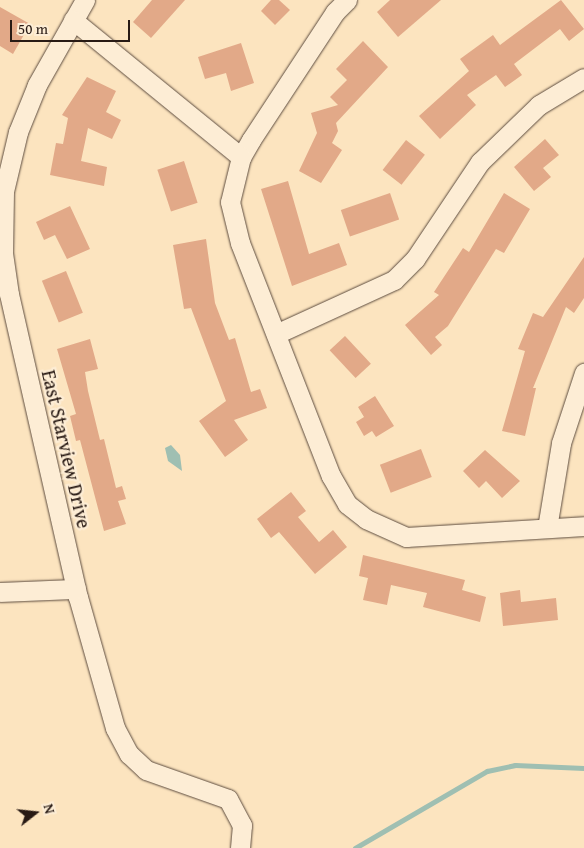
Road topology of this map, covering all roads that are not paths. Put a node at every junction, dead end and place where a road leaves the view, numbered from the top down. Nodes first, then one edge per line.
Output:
1 (85, 0) edge
2 (347, 0) edge
3 (73, 20) junction
4 (584, 78) edge
5 (241, 157) junction
6 (2, 190) edge
7 (276, 334) junction
8 (584, 373) edge
9 (584, 526) edge
10 (547, 528) junction
11 (76, 588) junction
12 (0, 592) edge
13 (240, 848) edge

1 - 3 street, East Starview Drive
2 - 5 street
3 - 5 street
3 - 6 street, East Starview Drive
4 - 7 street
5 - 7 street
6 - 11 street, East Starview Drive
7 - 10 street
8 - 10 street
9 - 10 street
11 - 12 street
11 - 13 street, East Starview Drive

